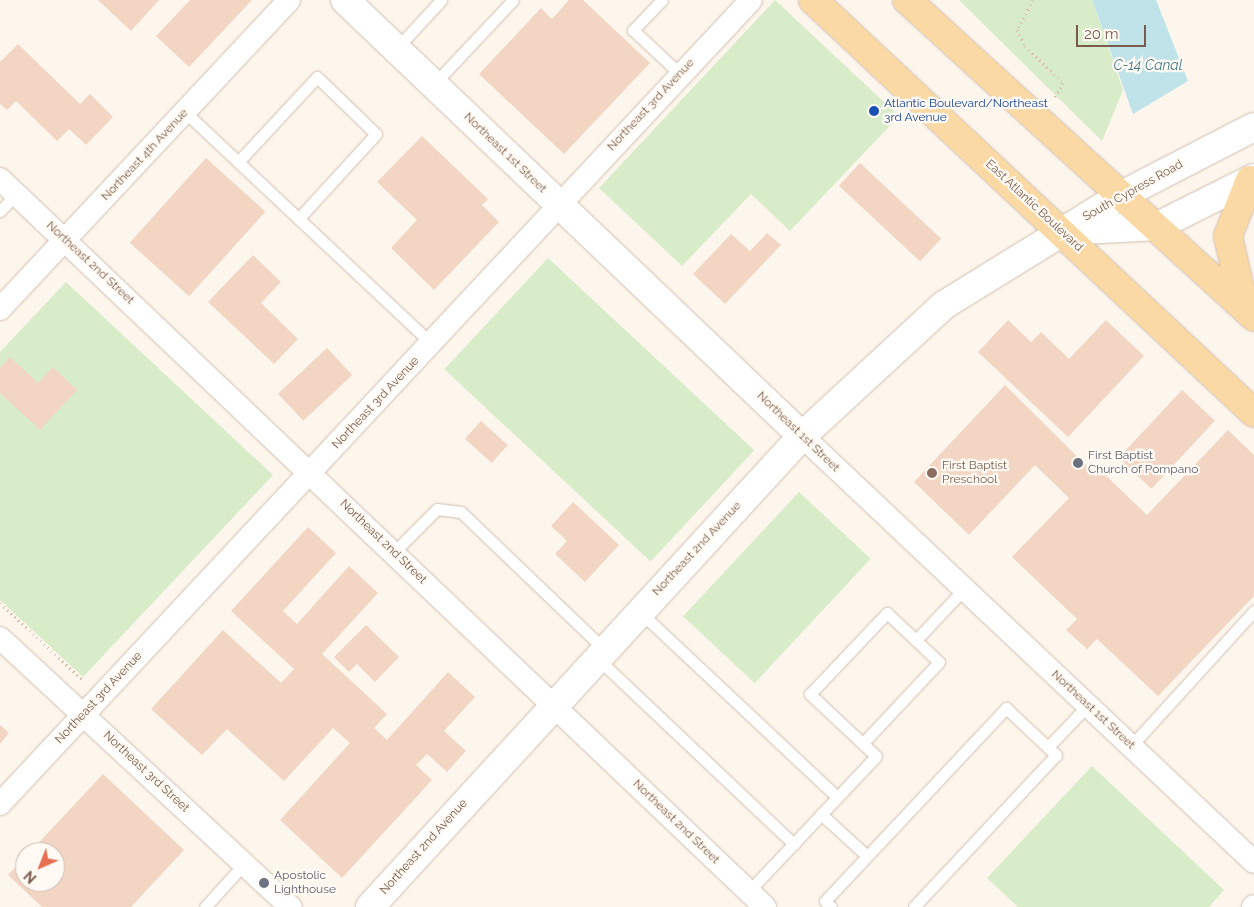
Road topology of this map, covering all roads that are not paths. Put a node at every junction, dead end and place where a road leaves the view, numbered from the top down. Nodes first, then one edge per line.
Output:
1 (289, 0) edge
2 (345, 0) edge
3 (441, 0) edge
4 (513, 0) edge
5 (662, 0) edge
6 (813, 0) edge
7 (907, 0) edge
8 (741, 3) edge
9 (396, 49) junction
10 (680, 74) junction
11 (434, 84) junction
12 (185, 112) junction
13 (1254, 127) edge
14 (238, 162) junction
15 (1252, 179) edge
16 (8, 186) edge
17 (1124, 194) junction
18 (559, 204) junction
19 (0, 210) edge
20 (298, 219) junction
21 (1158, 226) junction
22 (1061, 231) junction
23 (65, 240) junction
24 (0, 309) edge
25 (1249, 313) edge
26 (431, 343) junction
27 (1254, 413) edge
28 (802, 436) junction
29 (311, 473) junction
30 (393, 553) junction
31 (964, 589) junction
32 (639, 611) junction
33 (1254, 611) edge
34 (0, 638) edge
35 (916, 640) junction
36 (600, 653) junction
37 (552, 704) junction
38 (1088, 705) junction
39 (83, 714) junction
40 (863, 743) junction
41 (1131, 746) junction
42 (1048, 747) junction
43 (837, 797) junction
44 (0, 804) edge
45 (821, 814) junction
46 (794, 844) junction
47 (867, 856) junction
48 (1254, 862) edge
49 (244, 864) junction
50 (749, 891) junction
51 (287, 906) edge
52 (204, 907) edge
53 (370, 907) edge
54 (765, 907) edge
55 (831, 907) edge
56 (914, 907) edge

1 - 12 street, Northeast 4th Avenue
2 - 9 street, Northeast 1st Street
3 - 9 lane
4 - 11 lane
5 - 10 lane
6 - 22 main road, East Atlantic Boulevard
7 - 17 main road
8 - 10 street, Northeast 3rd Avenue
9 - 11 street, Northeast 1st Street
10 - 18 street, Northeast 3rd Avenue
11 - 18 street, Northeast 1st Street
12 - 14 lane
12 - 23 street, Northeast 4th Avenue
13 - 17 street, South Cypress Road
14 - 20 lane
14 - 20 lane
15 - 21 street, South Cypress Road
15 - 25 main road
16 - 19 lane
16 - 23 street, Northeast 2nd Street
17 - 21 main road
17 - 22 street, South Cypress Road
18 - 26 street, Northeast 3rd Avenue
18 - 28 street, Northeast 1st Street
20 - 26 lane
21 - 22 street, South Cypress Road
21 - 25 main road
22 - 27 main road, East Atlantic Boulevard
22 - 28 street, Northeast 2nd Avenue
23 - 24 street, Northeast 4th Avenue
23 - 29 street, Northeast 2nd Street
26 - 29 street, Northeast 3rd Avenue
28 - 31 street, Northeast 1st Street
28 - 32 street, Northeast 2nd Avenue
29 - 30 street, Northeast 2nd Street
29 - 39 street, Northeast 3rd Avenue
30 - 36 lane
30 - 37 street, Northeast 2nd Street
31 - 35 lane
31 - 38 street, Northeast 1st Street
32 - 36 street, Northeast 2nd Avenue
32 - 43 lane
33 - 41 lane
34 - 39 street, Northeast 3rd Street
35 - 40 lane
35 - 40 lane
36 - 37 street, Northeast 2nd Avenue
36 - 46 lane
37 - 50 street, Northeast 2nd Street
37 - 53 street, Northeast 2nd Avenue
38 - 41 street, Northeast 1st Street
38 - 42 lane
39 - 44 street, Northeast 3rd Avenue
39 - 49 street, Northeast 3rd Street
40 - 43 lane
41 - 48 street, Northeast 1st Street
42 - 47 lane
42 - 56 lane
43 - 45 lane
45 - 46 lane
45 - 47 lane
46 - 50 lane
47 - 55 lane
49 - 51 street, Northeast 3rd Street
49 - 52 lane
50 - 54 street, Northeast 2nd Street

